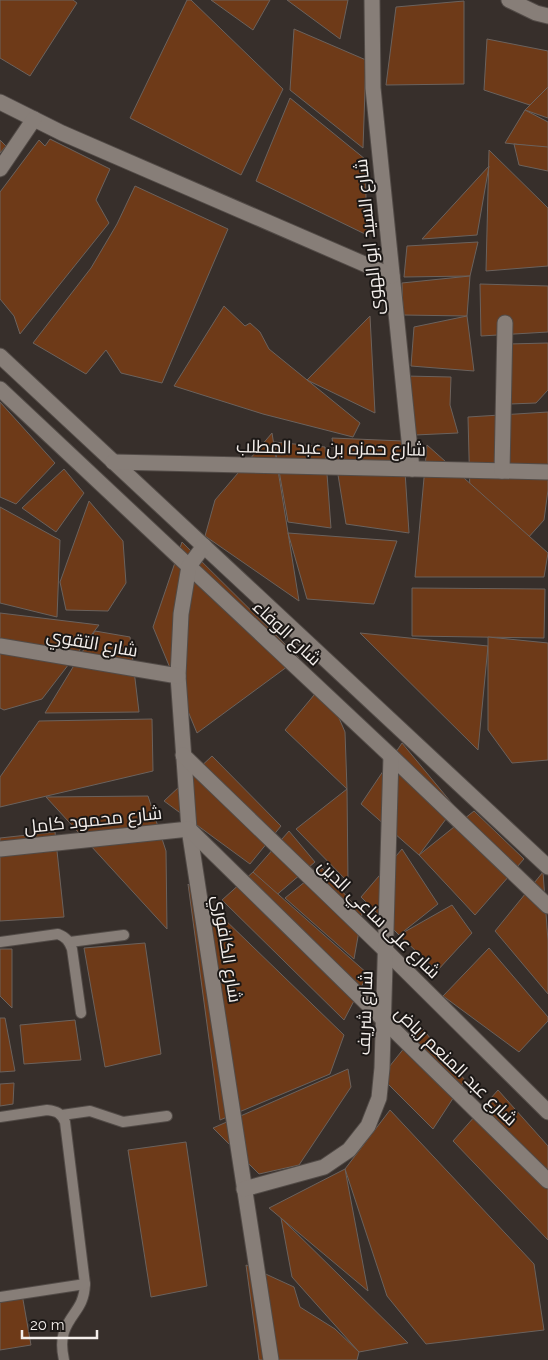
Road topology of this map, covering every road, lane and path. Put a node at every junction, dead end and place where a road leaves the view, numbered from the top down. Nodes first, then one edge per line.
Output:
1 (372, 0) edge
2 (509, 0) edge
3 (548, 16) edge
4 (0, 102) edge
5 (34, 120) junction
6 (0, 169) edge
7 (392, 276) junction
8 (505, 323) dead end
9 (0, 356) edge
10 (0, 389) edge
11 (113, 462) junction
12 (412, 469) junction
13 (502, 471) junction
14 (548, 472) edge
15 (204, 546) junction
16 (189, 566) junction
17 (0, 646) edge
18 (178, 676) junction
19 (182, 755) junction
20 (391, 756) junction
21 (190, 829) junction
22 (0, 849) edge
23 (548, 867) edge
24 (548, 906) edge
25 (124, 935) dead end
26 (0, 942) edge
27 (70, 942) junction
28 (386, 951) junction
29 (81, 1013) dead end
30 (384, 1022) junction
31 (548, 1112) edge
32 (62, 1115) junction
33 (0, 1116) edge
34 (167, 1116) dead end
35 (548, 1181) edge
36 (244, 1189) junction
37 (85, 1284) junction
38 (0, 1297) edge
39 (64, 1360) edge
40 (271, 1360) edge

1 - 7 street, شارع السيد ابو الهوى
2 - 3 street
4 - 5 street
5 - 6 street
5 - 7 street
7 - 12 street, شارع السيد ابو الهوى
8 - 13 street
9 - 11 street, شارع الوفاء
10 - 16 street, شارع الوفاء
11 - 12 street, شارع حمزه بن عبد المطلب
11 - 15 street, شارع الوفاء
12 - 13 street, شارع حمزه بن عبد المطلب
13 - 14 street, شارع حمزه بن عبد المطلب
15 - 16 street, شارع الكافوري
15 - 23 street, شارع الوفاء
16 - 18 street, شارع الكافوري
16 - 20 street, شارع الوفاء
17 - 18 street, شارع التقوي
18 - 19 street, شارع الكافوري
19 - 21 street, شارع الكافوري
19 - 28 street, شارع على ساعي الدين
20 - 24 street, شارع الوفاء
20 - 28 street, شارع شريف
21 - 22 street, شارع محمود كامل
21 - 30 street, شارع عبد المنعم رياض
21 - 36 street, شارع الكافوري
25 - 27 lane
26 - 27 lane
27 - 29 lane
28 - 30 street, شارع شريف
28 - 31 street, شارع على ساعي الدين
30 - 35 street, شارع عبد المنعم رياض
30 - 36 street, شارع شريف
32 - 33 lane
32 - 34 lane
32 - 37 lane
36 - 40 street, شارع الكافوري
37 - 38 lane
37 - 39 lane

